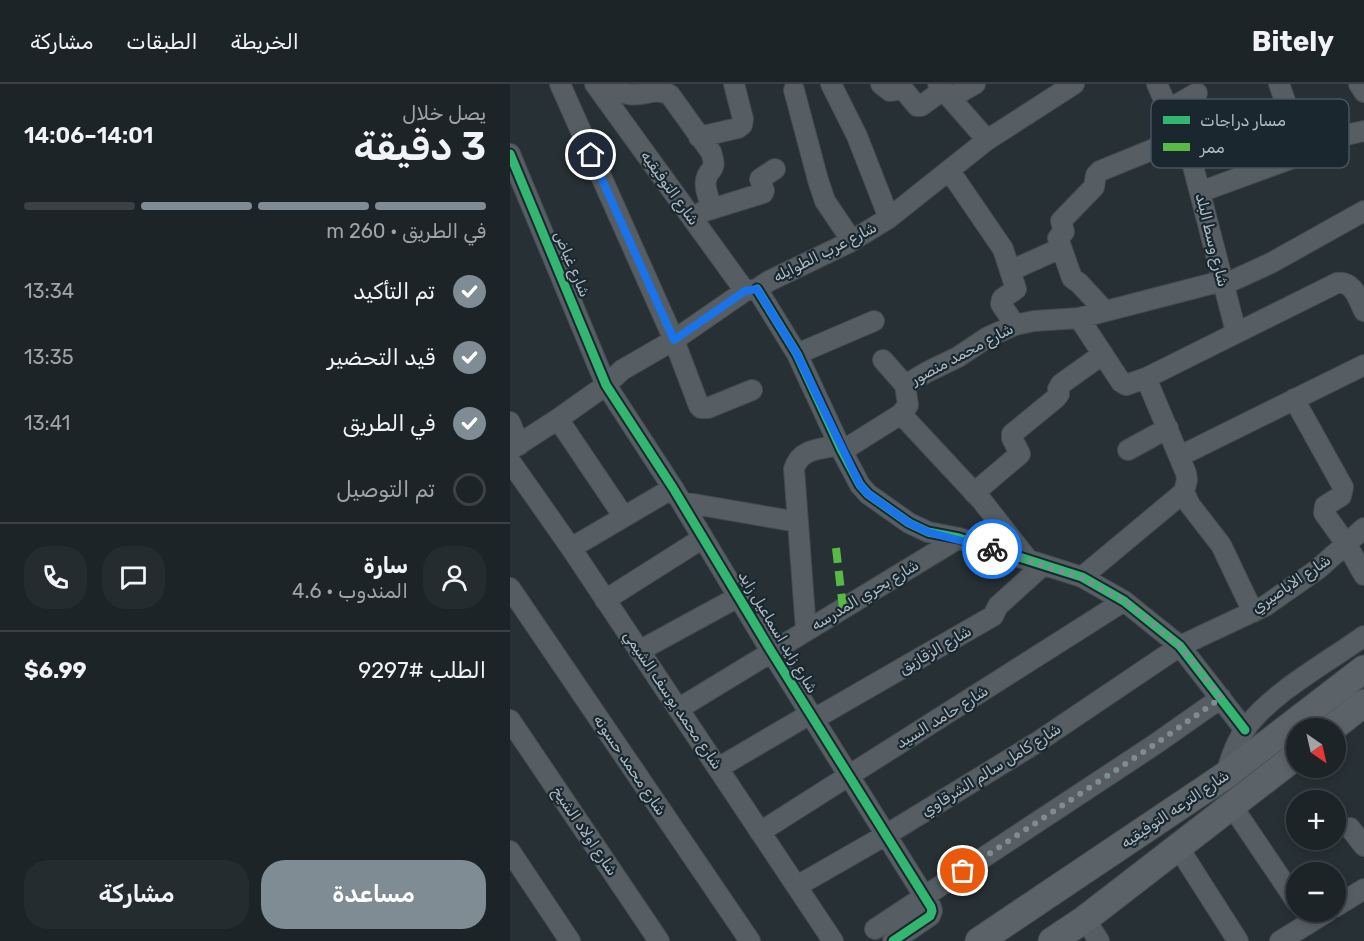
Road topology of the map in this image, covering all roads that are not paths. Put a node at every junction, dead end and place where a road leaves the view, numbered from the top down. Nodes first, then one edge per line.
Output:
1 (561, 84) edge
2 (734, 84) edge
3 (831, 84) edge
4 (881, 84) edge
5 (975, 84) edge
6 (1074, 84) edge
7 (1157, 84) edge
8 (1279, 84) edge
9 (1359, 84) edge
10 (797, 86) edge
11 (607, 87) edge
12 (944, 91) edge
13 (1047, 91) edge
14 (1364, 92) edge
15 (1197, 93) dead end
16 (1164, 99) edge
17 (1186, 99) edge
18 (1284, 99) edge
19 (1364, 130) edge
20 (1349, 134) edge
21 (699, 137) junction
22 (987, 140) junction
23 (1151, 150) edge
24 (510, 154) edge
25 (1194, 168) edge
26 (1266, 168) edge
27 (775, 169) dead end
28 (948, 171) junction
29 (1200, 192) junction
30 (712, 209) junction
31 (1364, 211) edge
32 (690, 216) junction
33 (890, 218) junction
34 (852, 241) junction
35 (1061, 248) junction
36 (1010, 271) junction
37 (1222, 283) junction
38 (751, 290) junction
39 (1363, 307) edge
40 (1105, 311) junction
41 (1079, 318) junction
42 (874, 321) dead end
43 (1015, 325) junction
44 (1236, 332) junction
45 (674, 340) junction
46 (797, 354) junction
47 (1102, 354) junction
48 (883, 360) dead end
49 (1364, 365) edge
50 (1146, 378) junction
51 (606, 385) junction
52 (905, 385) junction
53 (752, 390) dead end
54 (1294, 399) junction
55 (900, 414) junction
56 (558, 419) junction
57 (510, 422) edge
58 (1168, 428) junction
59 (841, 448) junction
60 (1128, 450) dead end
61 (513, 452) edge
62 (1180, 456) junction
63 (1184, 492) junction
64 (974, 493) junction
65 (678, 495) junction
66 (624, 517) junction
67 (798, 522) junction
68 (1364, 528) edge
69 (704, 538) junction
70 (959, 538) junction
71 (1347, 544) junction
72 (571, 548) junction
73 (1036, 563) junction
74 (1364, 574) edge
75 (1082, 578) junction
76 (510, 588) edge
77 (738, 597) junction
78 (605, 600) junction
79 (1125, 601) junction
80 (1253, 612) junction
81 (806, 630) junction
82 (1364, 636) edge
83 (1180, 646) junction
84 (639, 651) junction
85 (771, 651) junction
86 (1364, 669) edge
87 (1221, 698) junction
88 (1364, 703) edge
89 (678, 709) junction
90 (812, 716) junction
91 (1344, 718) edge
92 (510, 720) edge
93 (1245, 730) junction
94 (1286, 764) edge
95 (718, 768) junction
96 (1226, 775) junction
97 (849, 776) junction
98 (1232, 806) junction
99 (1350, 828) dead end
100 (760, 832) junction
101 (886, 835) junction
102 (1364, 846) edge
103 (1178, 847) junction
104 (510, 851) edge
105 (797, 886) junction
106 (1286, 886) edge
107 (1364, 889) edge
108 (925, 896) junction
109 (1346, 900) edge
110 (1085, 919) junction
111 (1305, 922) edge
112 (875, 929) dead end
113 (570, 941) edge
114 (659, 941) edge
115 (750, 941) edge
116 (833, 941) edge
117 (893, 941) edge
118 (979, 941) edge
119 (1052, 941) edge
120 (1100, 941) edge
121 (1238, 941) edge
122 (1280, 941) edge

1 - 45 street
2 - 21 street
3 - 33 street
4 - 12 street
5 - 12 street
6 - 13 street, شارع عرب الطوايله
7 - 16 street, شارع وسط البلد
8 - 18 street
9 - 14 street
10 - 34 street
11 - 21 street
11 - 32 street, شارع التوفيقيه
12 - 22 street
13 - 22 street, شارع عرب الطوايله
15 - 17 street
19 - 20 street
21 - 30 street
22 - 28 street, شارع عرب الطوايله
23 - 35 street
24 - 51 street, شارع غياض
25 - 29 street, شارع وسط البلد
26 - 29 street
27 - 30 street
28 - 33 street, شارع عرب الطوايله
28 - 36 street
29 - 37 street, شارع وسط البلد
30 - 32 street
31 - 37 street, شارع محمد منصور
32 - 38 street, شارع التوفيقيه
33 - 34 street, شارع عرب الطوايله
34 - 38 street, شارع عرب الطوايله
35 - 36 street
35 - 40 street
36 - 43 street
37 - 40 street, شارع محمد منصور
37 - 44 street, شارع وسط البلد
38 - 45 street, شارع عرب الطوايله
38 - 46 street, شارع التوفيقيه
39 - 44 street
40 - 41 street, شارع محمد منصور
41 - 43 street, شارع محمد منصور
41 - 47 street
42 - 46 street
43 - 52 street, شارع محمد منصور
44 - 50 street
45 - 51 street, شارع عرب الطوايله
45 - 53 street
46 - 59 street, شارع التوفيقيه
47 - 50 street
47 - 64 street
48 - 52 street
49 - 54 street
50 - 58 street
51 - 56 street, شارع عرب الطوايله
51 - 65 street, شارع زايد اسماعيل زايد
52 - 55 street, شارع محمد منصور
54 - 62 street
54 - 71 street
55 - 59 street
55 - 64 street
56 - 61 street, شارع عرب الطوايله
56 - 66 street
57 - 61 street, شارع محمد يوسف الشيمي
58 - 60 street
58 - 62 street
59 - 67 street
59 - 70 street, شارع التوفيقيه
61 - 72 street, شارع محمد يوسف الشيمي
62 - 63 street
63 - 75 street
63 - 80 street
64 - 73 street
65 - 66 street
65 - 67 street
65 - 69 street, شارع زايد اسماعيل زايد
66 - 72 street
67 - 81 street
68 - 71 street, شارع الاباصيري
69 - 77 street, شارع زايد اسماعيل زايد
69 - 78 street
70 - 73 street, شارع التوفيقيه
70 - 81 street, شارع بحري المدرسه
71 - 74 street
71 - 80 street, شارع الاباصيري
72 - 78 street, شارع محمد يوسف الشيمي
73 - 75 street, شارع التوفيقيه
73 - 90 street, شارع الزقازيق
75 - 79 street, شارع التوفيقيه
76 - 115 street, شارع محمد حسونه
77 - 84 street
77 - 85 street, شارع زايد اسماعيل زايد
78 - 84 street, شارع محمد يوسف الشيمي
79 - 83 street, شارع التوفيقيه
79 - 97 street, شارع حامد السيد
80 - 83 street, شارع الاباصيري
81 - 85 street, شارع بحري المدرسه
82 - 93 street
83 - 87 street, شارع التوفيقيه
83 - 101 street, شارع كامل سالم الشرقاوي
84 - 89 street, شارع محمد يوسف الشيمي
85 - 89 street, شارع بحري المدرسه
85 - 90 street, شارع زايد اسماعيل زايد
86 - 96 main road, شارع الترعه التوفيقيه
87 - 93 street, شارع التوفيقيه
87 - 108 street
88 - 91 main road
89 - 95 street, شارع محمد يوسف الشيمي
90 - 95 street, شارع الزقازيق
90 - 97 street, شارع زايد اسماعيل زايد
92 - 114 street, شارع اولاد الشيخ
93 - 96 street
94 - 98 main road, شارع الترعه التوفيقيه
95 - 100 street, شارع محمد يوسف الشيمي
96 - 118 main road, شارع الترعه التوفيقيه
97 - 100 street, شارع حامد السيد
97 - 101 street, شارع زايد اسماعيل زايد
98 - 103 main road, شارع الترعه التوفيقيه
98 - 106 street
99 - 102 street
100 - 105 street, شارع محمد يوسف الشيمي
101 - 105 street, شارع كامل سالم الشرقاوي
101 - 108 street, شارع زايد اسماعيل زايد
103 - 110 main road, شارع الترعه التوفيقيه
103 - 121 street
104 - 113 street
105 - 116 street, شارع محمد يوسف الشيمي
107 - 109 street
108 - 112 street
108 - 117 street
110 - 119 main road, شارع الترعه التوفيقيه
110 - 120 street
111 - 122 street

